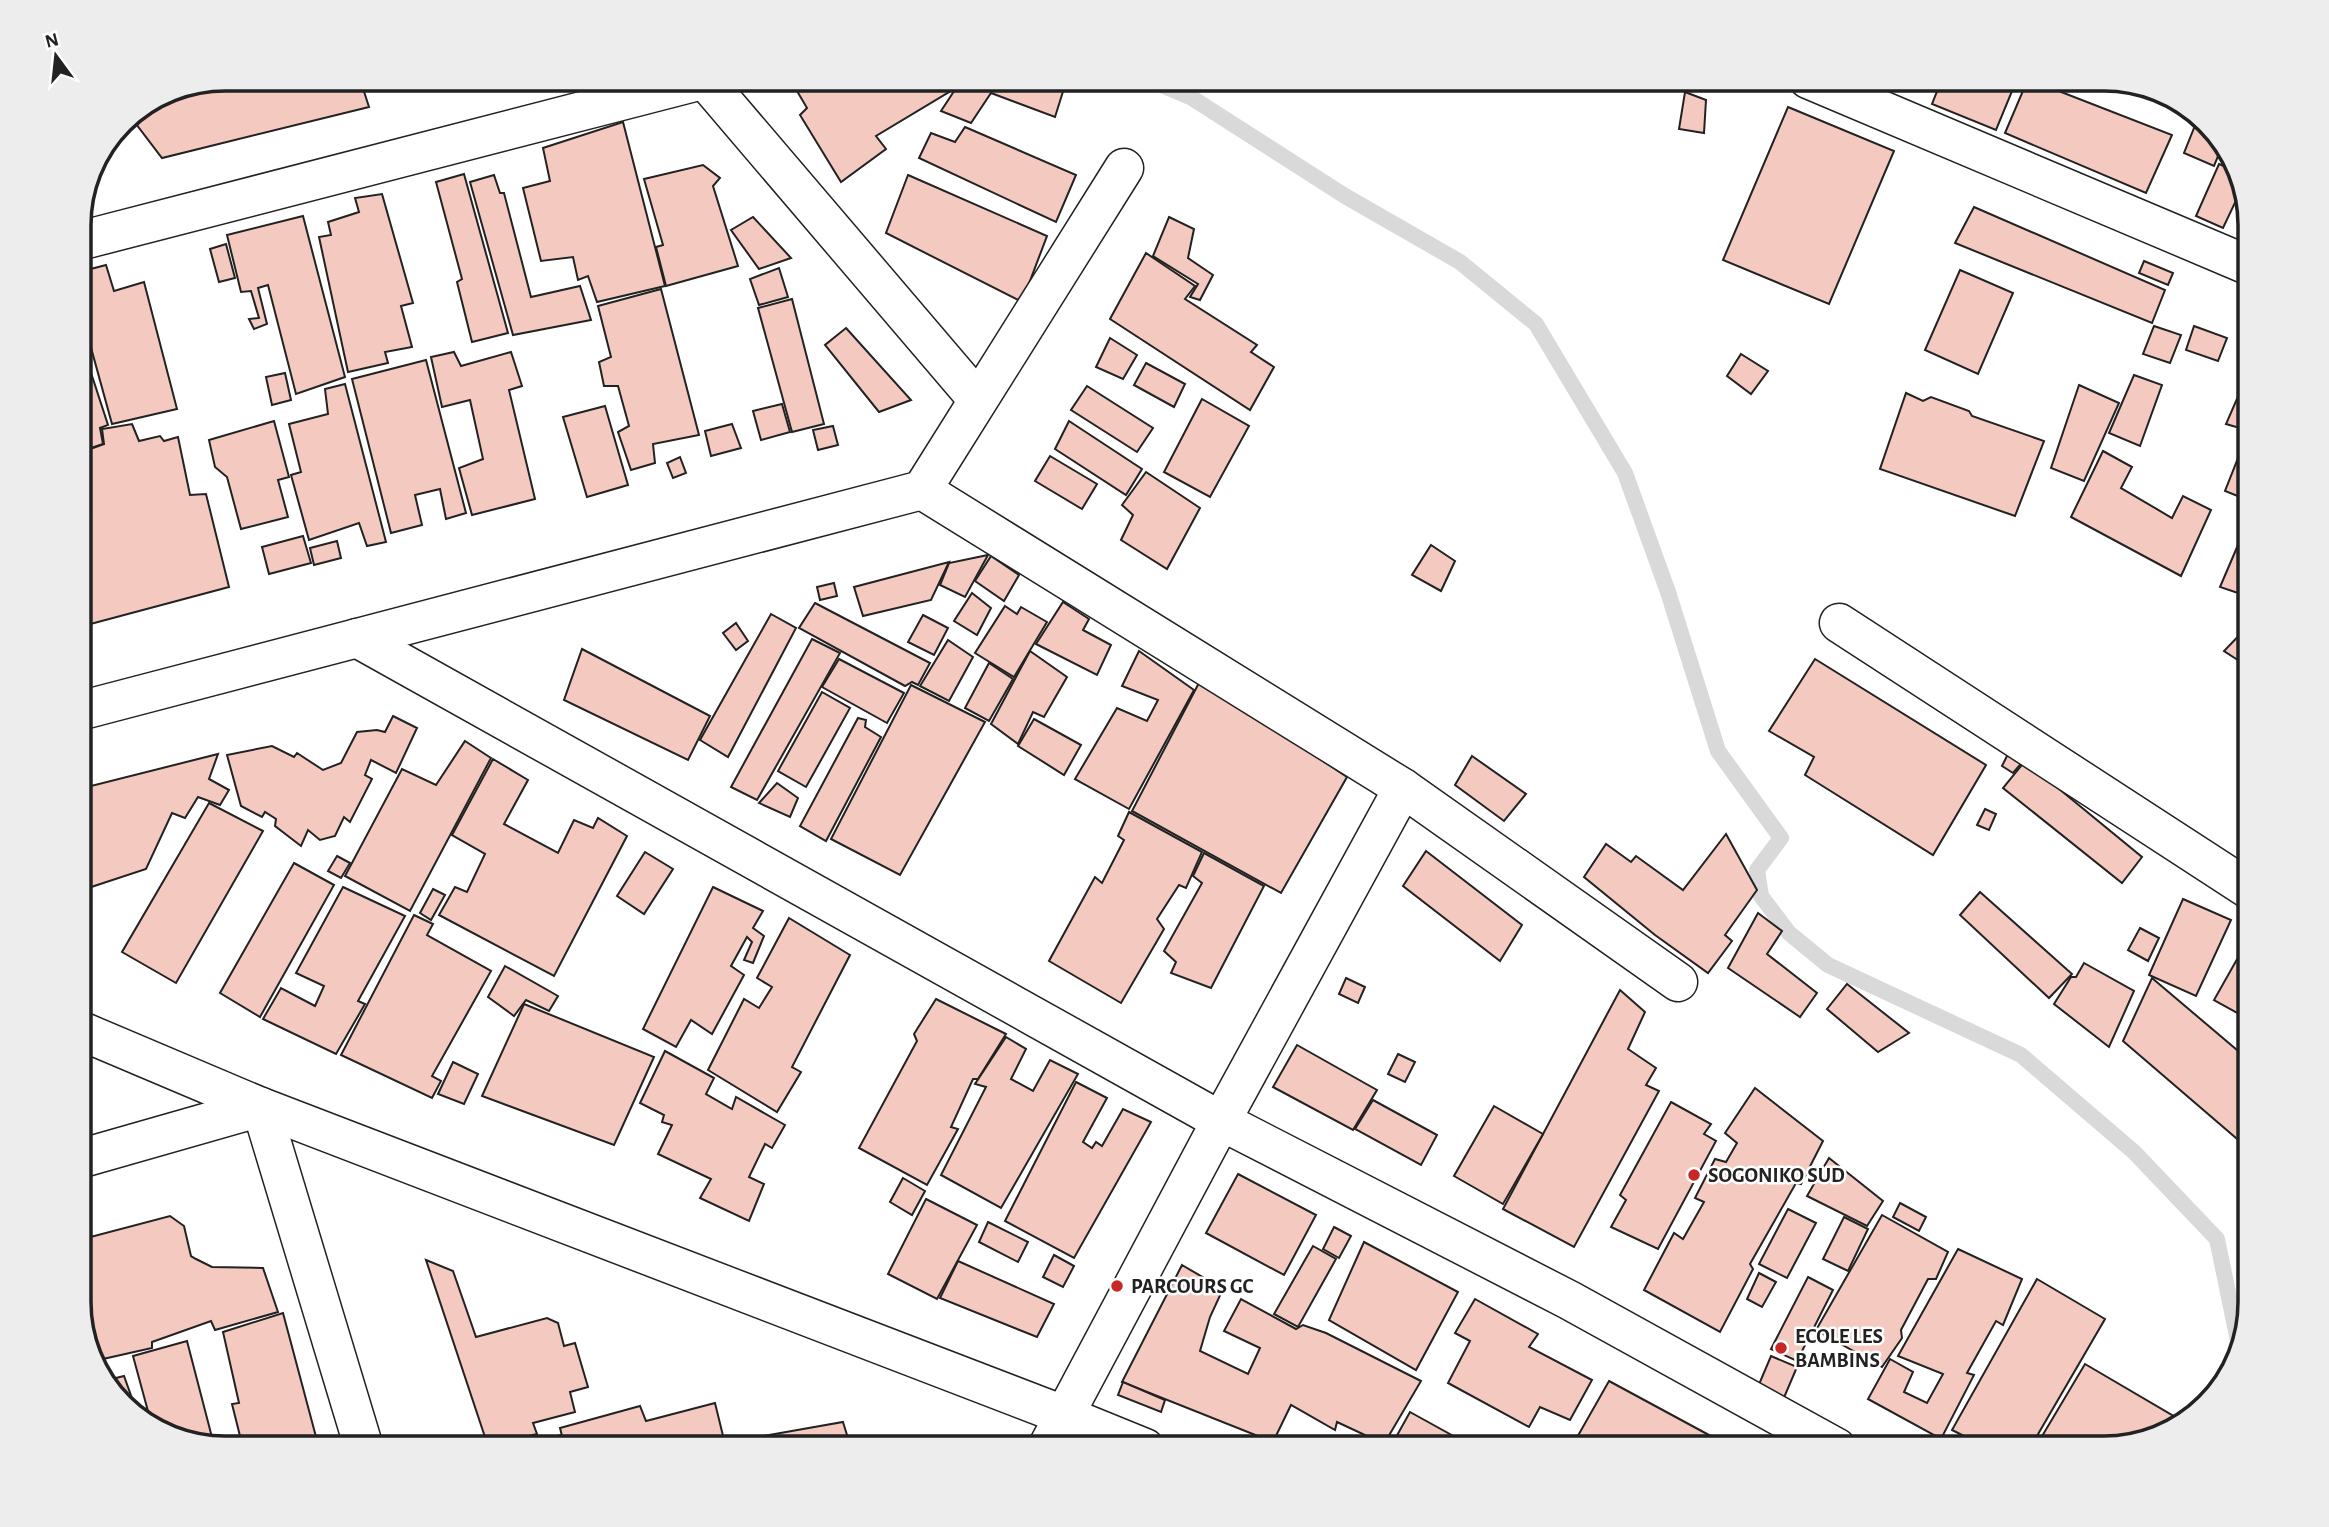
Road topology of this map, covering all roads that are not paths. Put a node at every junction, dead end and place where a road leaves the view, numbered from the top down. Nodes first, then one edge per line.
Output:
1 (660, 91) edge
2 (716, 91) edge
3 (1836, 91) edge
4 (1124, 168) dead end
5 (91, 238) edge
6 (2238, 261) edge
7 (978, 400) junction
8 (922, 490) junction
9 (1839, 623) dead end
10 (357, 638) junction
11 (91, 707) edge
12 (1404, 788) junction
13 (2238, 882) edge
14 (1678, 982) dead end
15 (91, 1035) edge
16 (261, 1107) junction
17 (1221, 1121) junction
18 (91, 1156) edge
19 (1066, 1416) junction
20 (360, 1436) edge
21 (1054, 1436) edge
22 (1115, 1436) edge
23 (1789, 1436) edge

1 - 5 street
2 - 7 street
3 - 6 street
4 - 7 street
7 - 8 street
8 - 10 street
8 - 12 street
9 - 13 street
10 - 11 street
10 - 17 street
12 - 14 street
12 - 17 street
15 - 16 street
16 - 18 street
16 - 19 street
16 - 20 street
17 - 19 street
17 - 23 street
19 - 21 street
19 - 22 street

